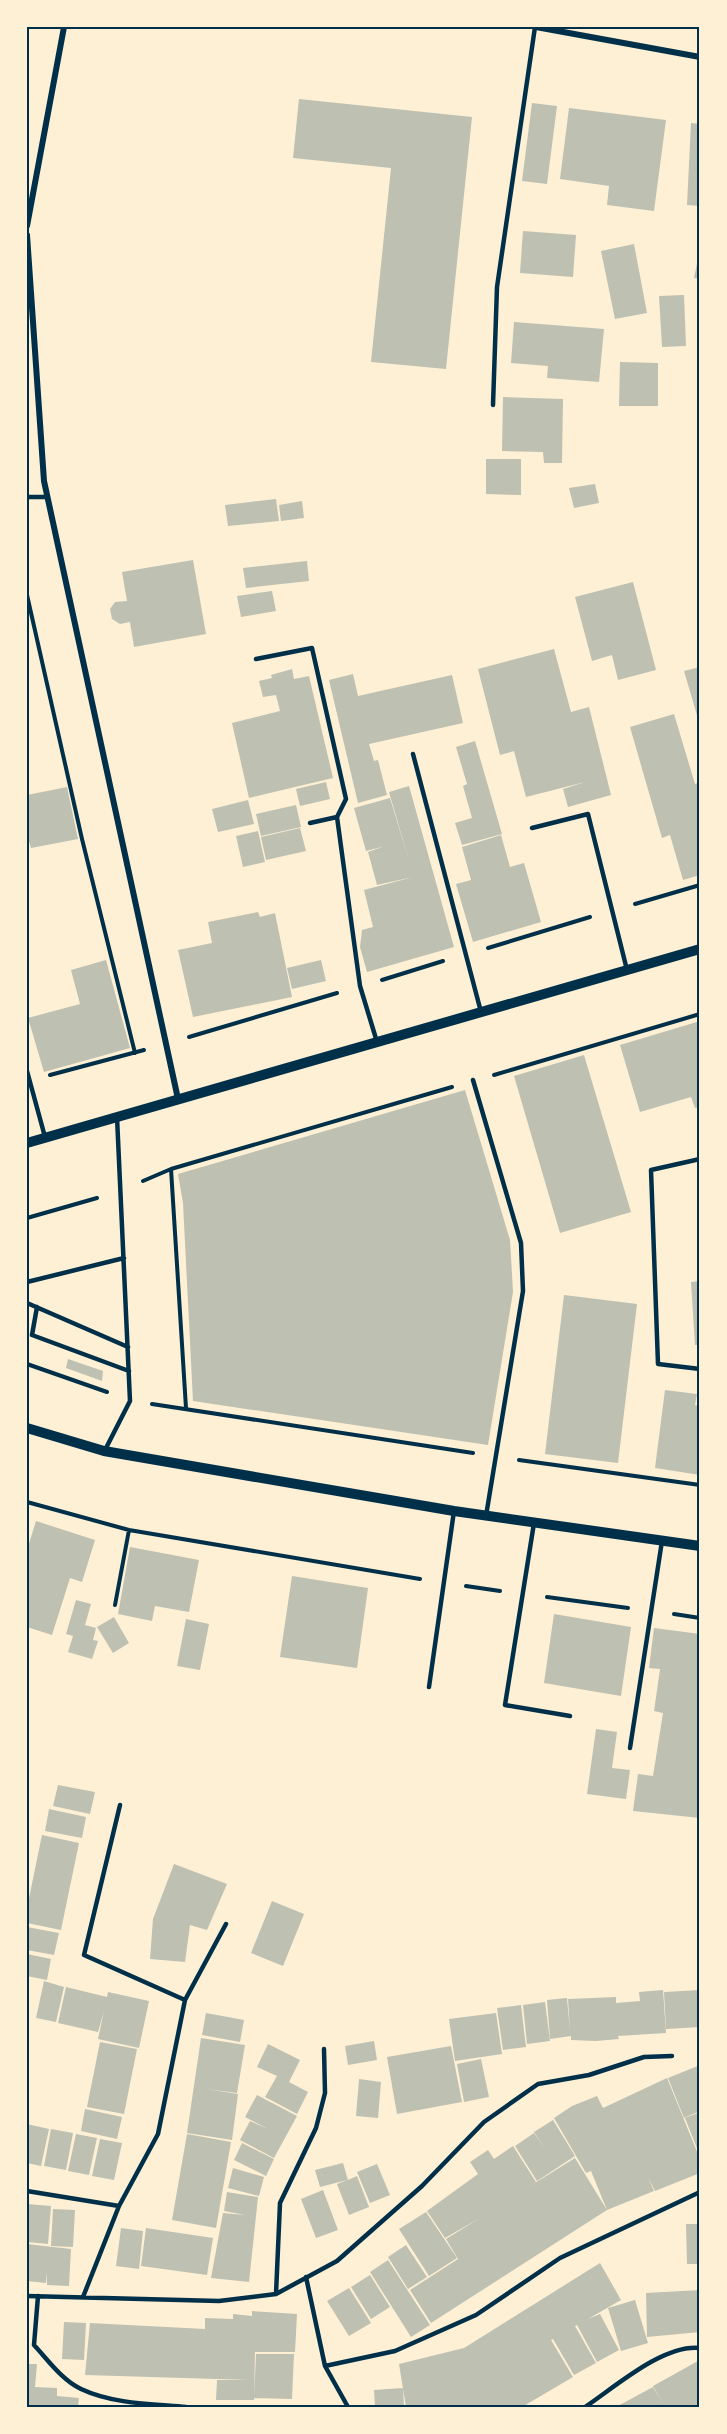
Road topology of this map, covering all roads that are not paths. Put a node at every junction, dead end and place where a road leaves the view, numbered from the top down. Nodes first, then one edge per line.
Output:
1 (64, 27) edge
2 (535, 27) edge
3 (572, 30) edge
4 (700, 57) edge
5 (27, 226) edge
6 (27, 235) edge
7 (27, 338) edge
8 (34, 340) junction
9 (493, 405) dead end
10 (27, 497) edge
11 (47, 497) junction
12 (256, 659) dead end
13 (413, 754) dead end
14 (337, 817) junction
15 (310, 823) dead end
16 (532, 828) dead end
17 (700, 949) edge
18 (627, 970) junction
19 (481, 1012) junction
20 (377, 1042) junction
21 (27, 1071) edge
22 (474, 1080) road end
23 (178, 1099) junction
24 (117, 1117) junction
25 (45, 1137) junction
26 (27, 1143) edge
27 (700, 1159) edge
28 (124, 1258) junction
29 (27, 1282) edge
30 (27, 1303) edge
31 (37, 1306) junction
32 (128, 1347) junction
33 (700, 1369) edge
34 (129, 1371) junction
35 (27, 1428) edge
36 (104, 1451) junction
37 (454, 1512) junction
38 (486, 1516) junction
39 (534, 1523) junction
40 (662, 1541) junction
41 (700, 1546) edge
42 (429, 1687) dead end
43 (570, 1716) dead end
44 (630, 1748) dead end
45 (120, 1805) dead end
46 (226, 1924) dead end
47 (185, 2000) junction
48 (324, 2049) dead end
49 (672, 2056) dead end
50 (27, 2191) edge
51 (700, 2192) edge
52 (119, 2206) junction
53 (306, 2277) junction
54 (276, 2294) junction
55 (27, 2296) edge
56 (38, 2296) junction
57 (82, 2297) junction
58 (700, 2348) edge
59 (325, 2366) junction
60 (186, 2407) edge
61 (348, 2407) edge
62 (585, 2407) edge

1 - 5 street
2 - 3 street
2 - 9 lane
3 - 4 street
6 - 8 street
7 - 8 lane
8 - 11 street
10 - 11 lane
11 - 23 street
12 - 14 lane
13 - 19 lane
14 - 15 lane
14 - 20 lane
16 - 18 lane
17 - 18 street
18 - 19 street
19 - 20 street
20 - 23 street
21 - 25 lane
22 - 38 lane
23 - 24 street
24 - 25 street
24 - 28 lane
25 - 26 street
27 - 33 lane
28 - 29 lane
28 - 32 lane
30 - 31 lane
31 - 32 lane
31 - 34 lane
32 - 34 lane
34 - 36 lane
35 - 36 street
36 - 37 street
37 - 38 street
37 - 42 lane
38 - 39 street
39 - 40 street
39 - 43 lane
40 - 41 street
40 - 44 lane
45 - 47 lane
46 - 47 lane
47 - 52 lane
48 - 54 lane
49 - 53 lane
50 - 52 lane
51 - 59 lane
52 - 57 lane
53 - 54 lane
53 - 59 lane
54 - 57 lane
55 - 56 lane
56 - 57 lane
56 - 60 lane
58 - 62 lane
59 - 61 lane

